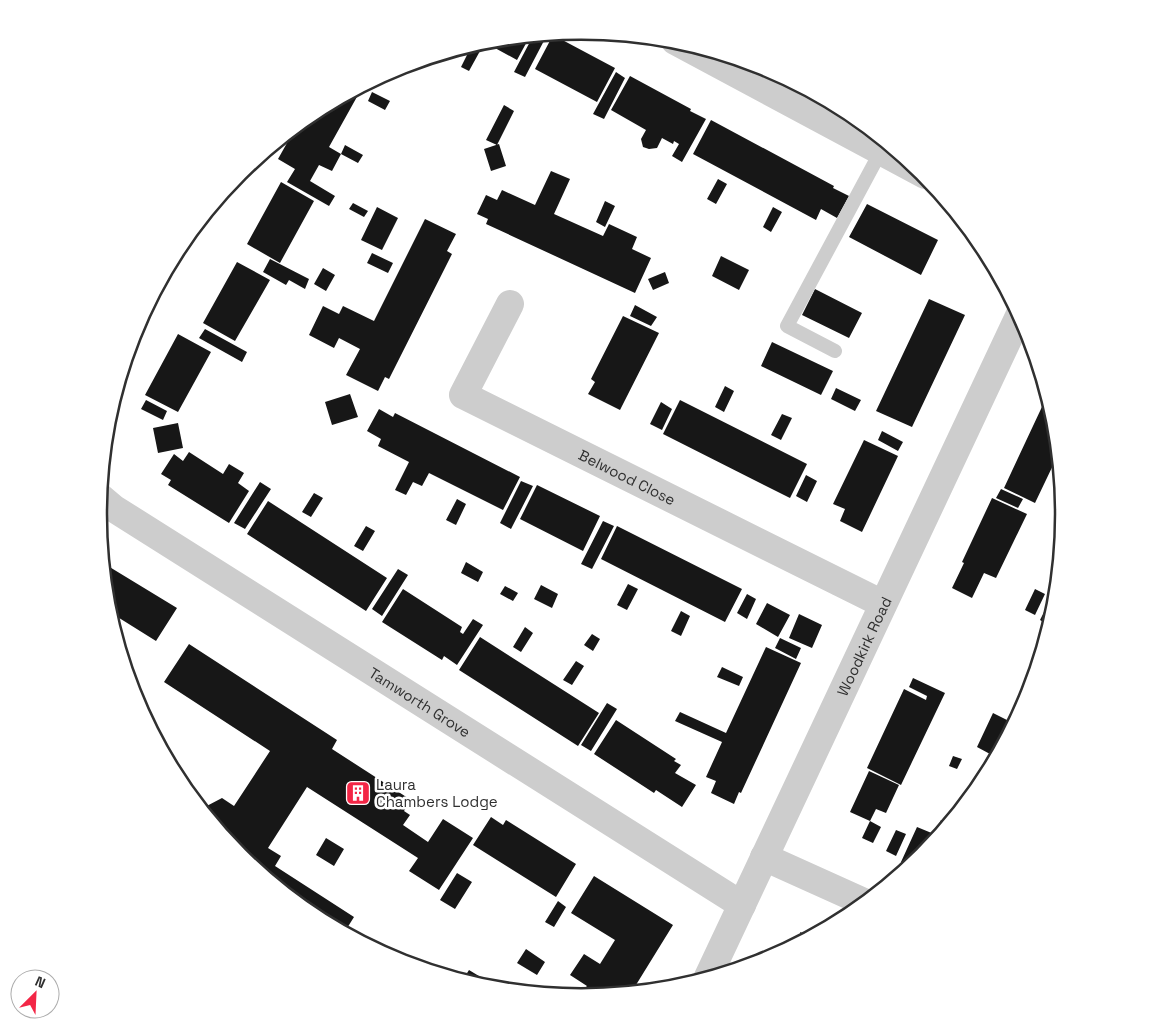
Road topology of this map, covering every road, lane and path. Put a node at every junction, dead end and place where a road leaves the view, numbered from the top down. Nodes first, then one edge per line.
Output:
1 (706, 56) edge
2 (881, 151) junction
3 (894, 158) edge
4 (510, 304) dead end
5 (1016, 323) edge
6 (835, 351) dead end
7 (107, 504) edge
8 (883, 604) junction
9 (764, 857) junction
10 (858, 899) edge
11 (742, 906) junction
12 (711, 971) edge

1 - 2 street
2 - 3 street
2 - 6 lane
4 - 8 street, Belwood Close
5 - 8 street, Woodkirk Road
7 - 11 street, Tamworth Grove
8 - 9 street, Woodkirk Road
9 - 10 street
9 - 11 street, Woodkirk Road
11 - 12 street, Woodkirk Road

